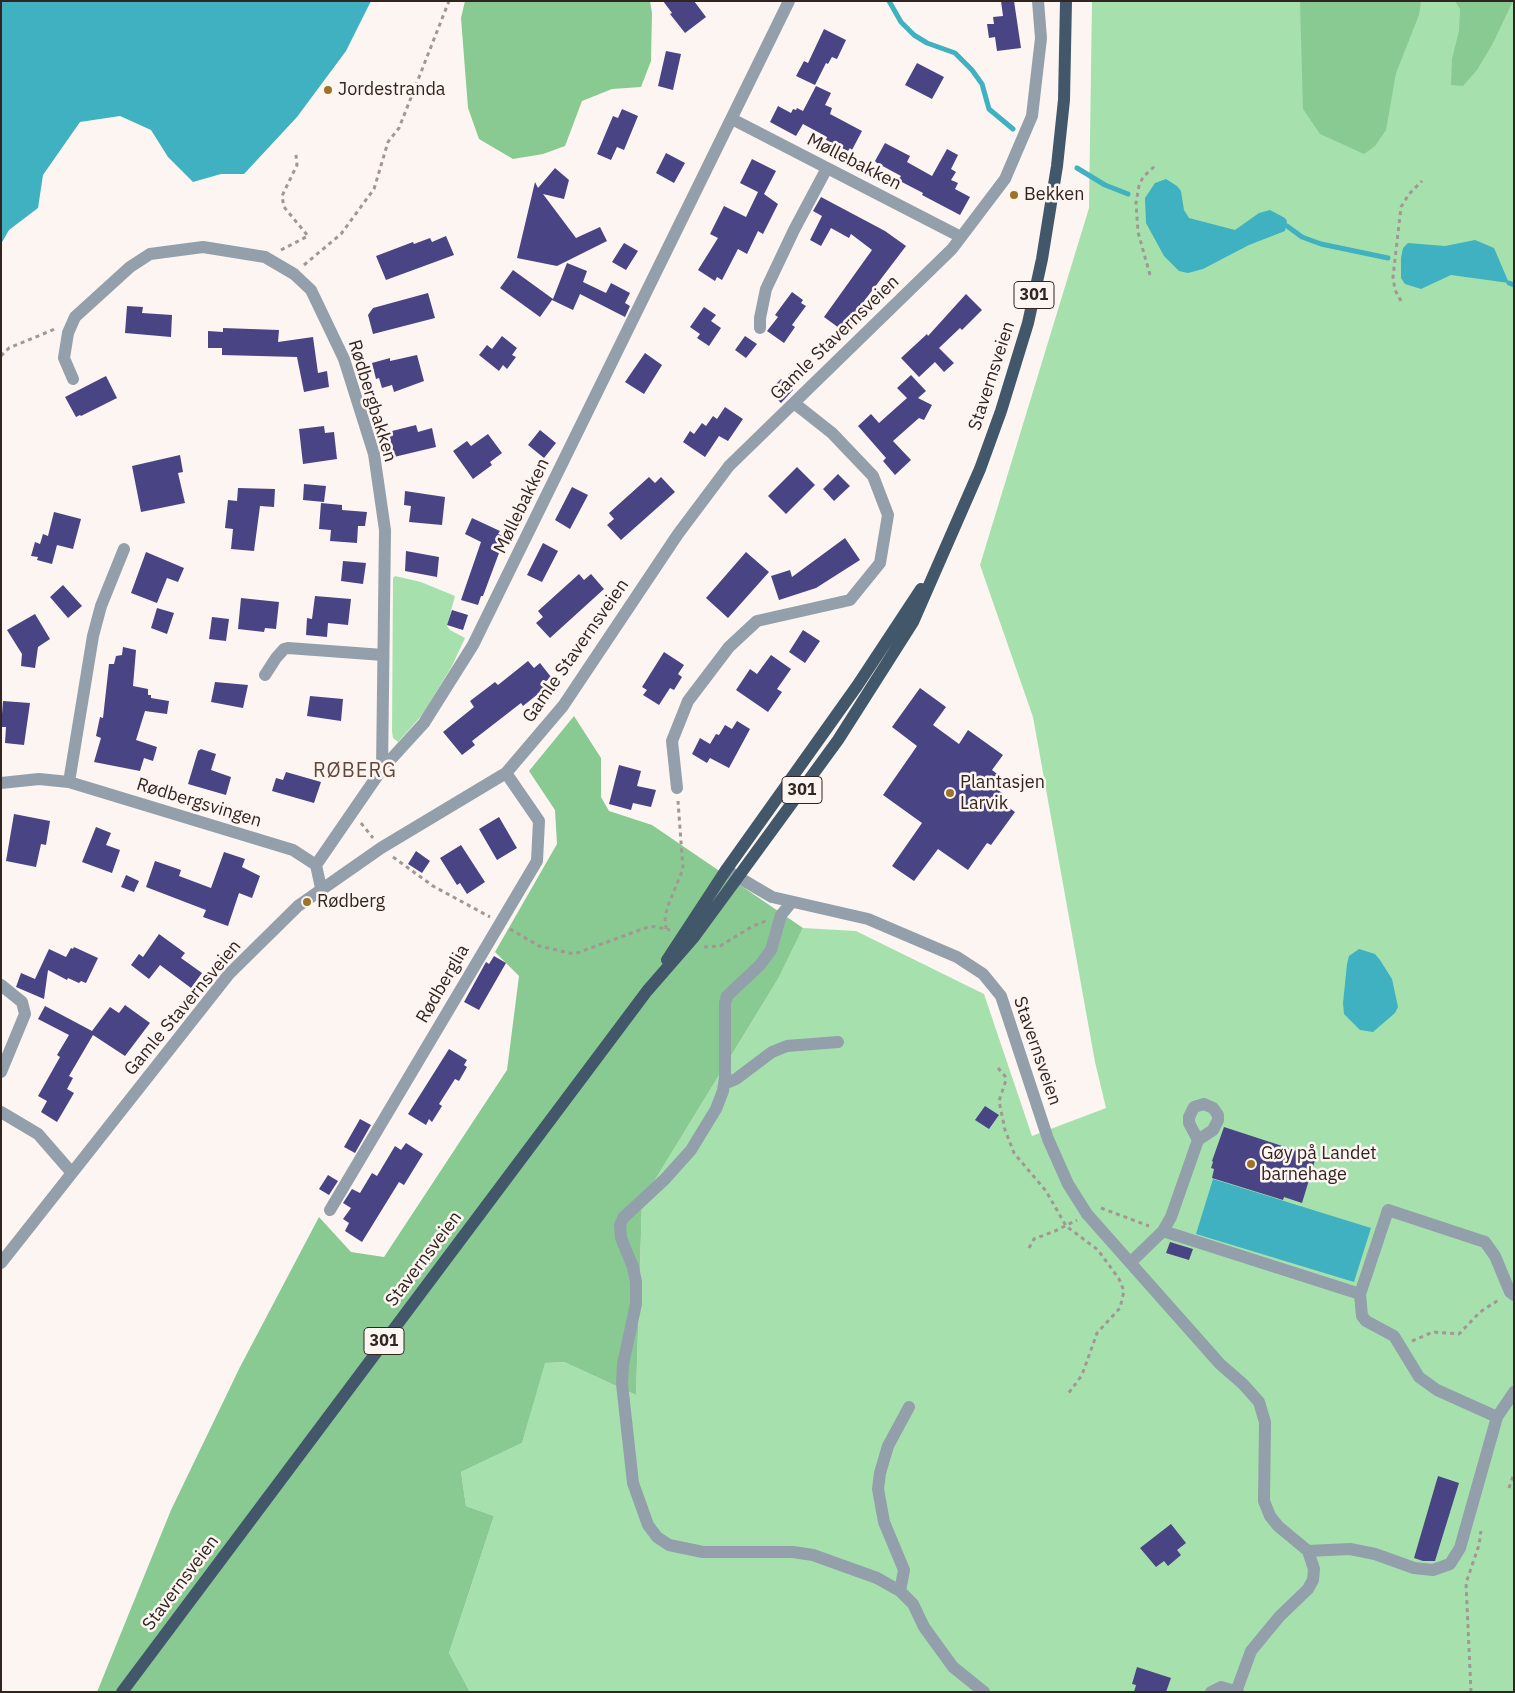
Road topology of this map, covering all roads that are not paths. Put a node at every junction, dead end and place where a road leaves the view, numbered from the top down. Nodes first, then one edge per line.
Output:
1 (789, 1) edge
2 (1038, 1) edge
3 (1066, 1) edge
4 (732, 119) junction
5 (827, 168) junction
6 (961, 236) junction
7 (760, 328) dead end
8 (73, 380) dead end
9 (794, 403) junction
10 (124, 549) dead end
11 (933, 572) junction
12 (383, 655) junction
13 (266, 675) dead end
14 (382, 769) junction
15 (506, 773) junction
16 (69, 782) junction
17 (1, 783) edge
18 (677, 788) road end
19 (316, 865) junction
20 (726, 870) junction
21 (738, 878) junction
22 (321, 888) junction
23 (791, 903) junction
24 (1, 985) edge
25 (647, 992) junction
26 (838, 1042) dead end
27 (1, 1072) edge
28 (724, 1084) junction
29 (1, 1112) edge
30 (1198, 1140) dead end
31 (72, 1173) junction
32 (330, 1210) dead end
33 (1164, 1231) junction
34 (1131, 1262) junction
35 (1, 1263) edge
36 (1512, 1293) edge
37 (1360, 1294) junction
38 (1514, 1392) edge
39 (910, 1408) dead end
40 (1497, 1417) junction
41 (1308, 1551) junction
42 (900, 1591) junction
43 (1236, 1691) edge
44 (122, 1692) edge
45 (984, 1692) edge
46 (1210, 1692) edge

1 - 4 street, Møllebakken
2 - 6 street, Gamle Stavernsveien
3 - 11 main road, Stavernsveien / 301
4 - 5 street, Møllebakken
4 - 14 street, Møllebakken
5 - 6 street, Møllebakken
5 - 7 street
6 - 9 street, Gamle Stavernsveien
8 - 12 street, Rødbergbakken
9 - 15 street, Gamle Stavernsveien
9 - 18 street
10 - 16 street
11 - 20 main road, Stavernsveien / 301
11 - 21 main road, Stavernsveien / 301
12 - 13 street
12 - 14 street, Rødbergbakken
14 - 19 street, Møllebakken
15 - 22 street, Gamle Stavernsveien
15 - 32 street, Rødberglia
16 - 17 street, Rødbergsvingen
16 - 19 street, Rødbergsvingen
19 - 22 street
20 - 21 street, Stavernsveien
20 - 25 main road, Stavernsveien / 301
21 - 23 street, Stavernsveien
21 - 25 main road, Stavernsveien / 301
22 - 31 street, Gamle Stavernsveien
23 - 28 street
23 - 34 street, Stavernsveien
24 - 27 street
25 - 44 main road, Stavernsveien / 301
26 - 28 street
28 - 42 street
29 - 31 street
30 - 33 street
31 - 35 street, Gamle Stavernsveien
33 - 34 street
33 - 37 street
34 - 41 street, Stavernsveien
36 - 37 street
37 - 40 street
38 - 40 street
39 - 42 street
40 - 41 street
41 - 43 street
42 - 45 street
43 - 46 street

